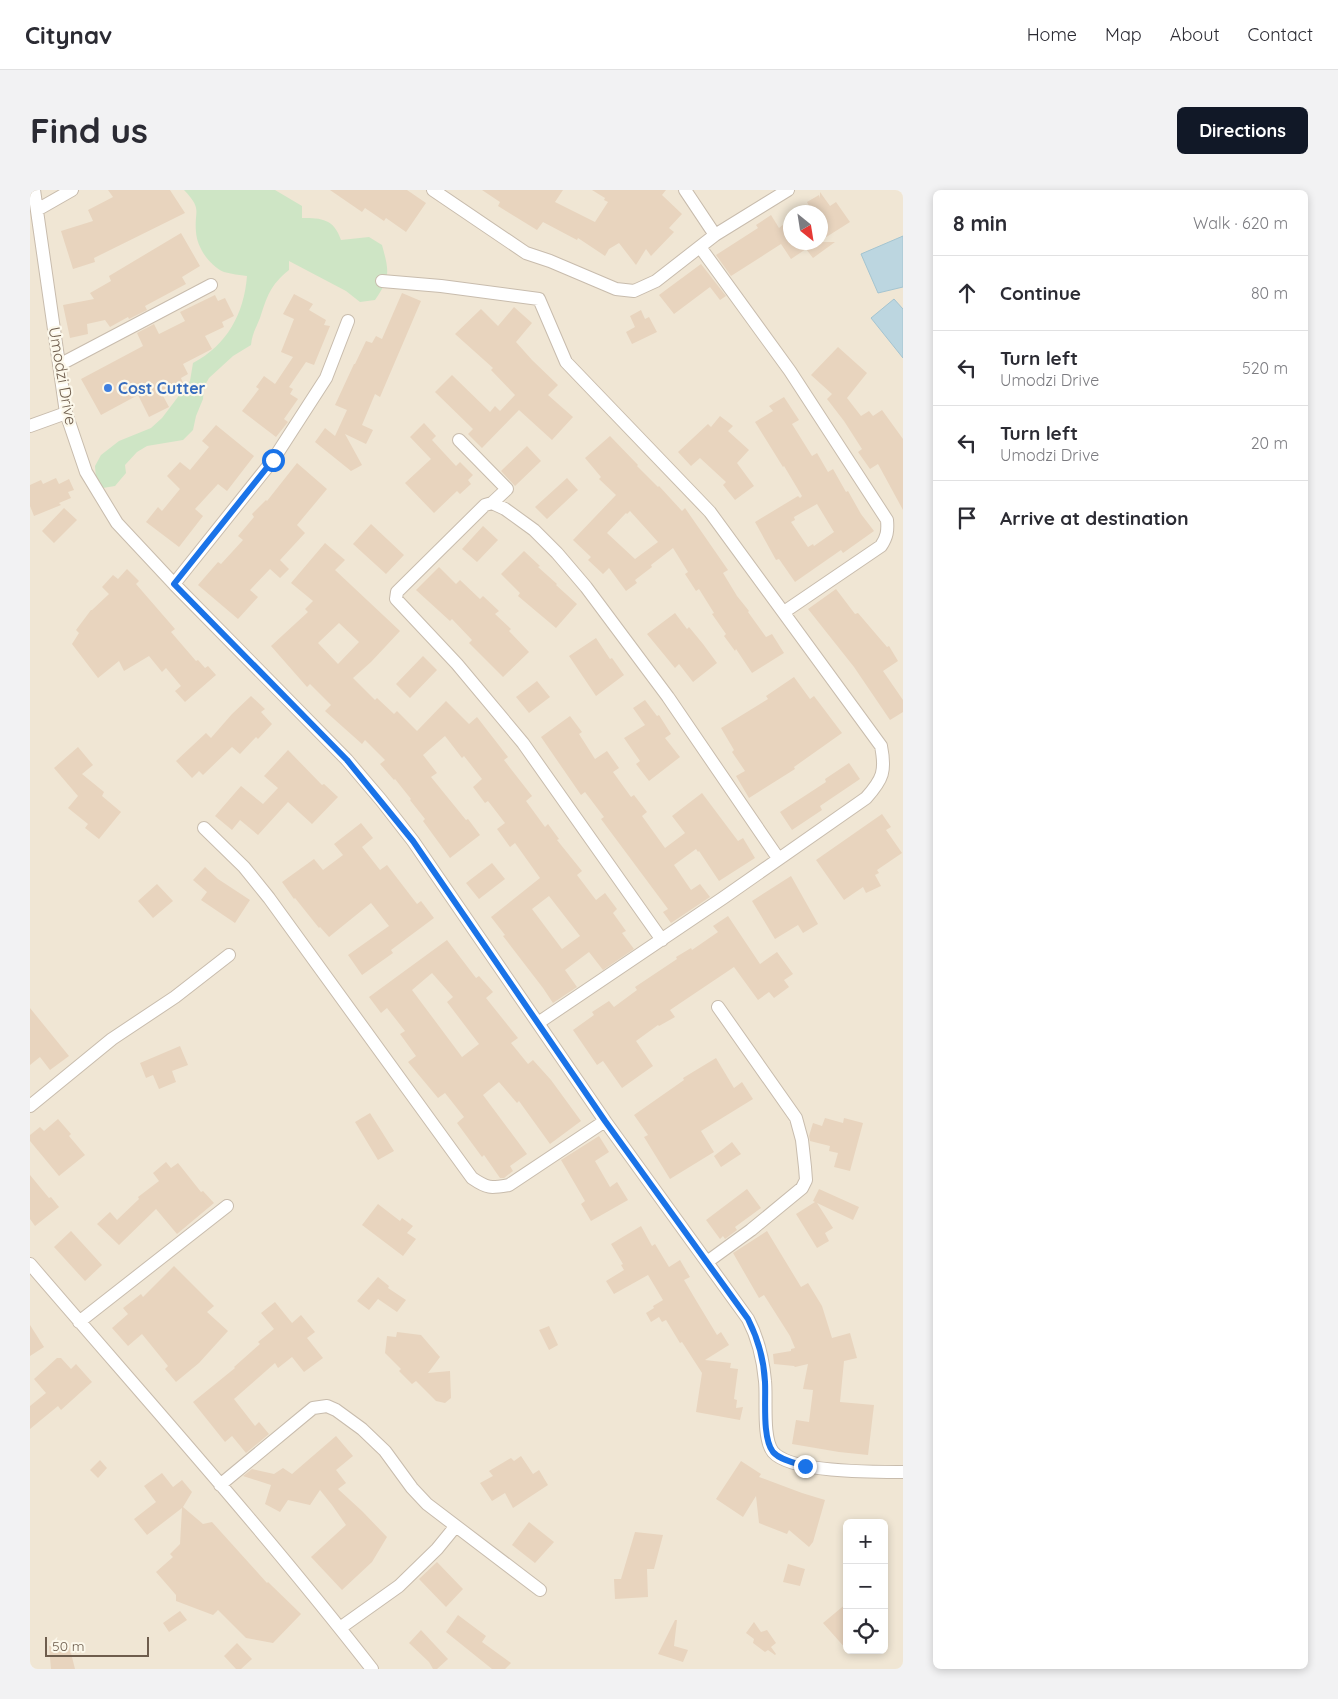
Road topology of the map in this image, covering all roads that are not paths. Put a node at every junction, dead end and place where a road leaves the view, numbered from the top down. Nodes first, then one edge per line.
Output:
1 (34, 190) edge
2 (72, 190) edge
3 (433, 190) edge
4 (685, 190) edge
5 (788, 190) edge
6 (37, 210) junction
7 (715, 235) junction
8 (700, 247) junction
9 (382, 281) dead end
10 (211, 285) dead end
11 (348, 321) dead end
12 (59, 365) junction
13 (66, 413) junction
14 (30, 426) edge
15 (459, 440) dead end
16 (492, 503) junction
17 (174, 584) junction
18 (784, 612) junction
19 (204, 828) dead end
20 (778, 858) junction
21 (662, 940) junction
22 (229, 954) dead end
23 (718, 1007) dead end
24 (538, 1023) junction
25 (30, 1106) edge
26 (605, 1121) junction
27 (227, 1206) dead end
28 (707, 1262) junction
29 (30, 1264) edge
30 (79, 1322) junction
31 (903, 1472) edge
32 (220, 1485) junction
33 (455, 1527) junction
34 (540, 1590) dead end
35 (340, 1628) junction
36 (372, 1669) edge

1 - 6 street, Umodzi Drive
2 - 6 street
3 - 8 street
4 - 7 street
5 - 7 street
6 - 12 street, Umodzi Drive
7 - 8 street
8 - 18 street
9 - 18 street
10 - 12 street
11 - 17 street
12 - 13 street, Umodzi Drive
13 - 14 street
13 - 17 street, Umodzi Drive
15 - 16 street
16 - 20 street
16 - 21 street
17 - 24 street, Umodzi Drive
18 - 20 street
19 - 26 street
20 - 21 street
21 - 24 street
22 - 25 street
23 - 28 street
24 - 26 street, Umodzi Drive
26 - 28 street, Umodzi Drive
27 - 30 street
28 - 31 street, Umodzi Drive
29 - 30 street
30 - 32 street
32 - 33 street
32 - 35 street
33 - 34 street
33 - 35 street
35 - 36 street

